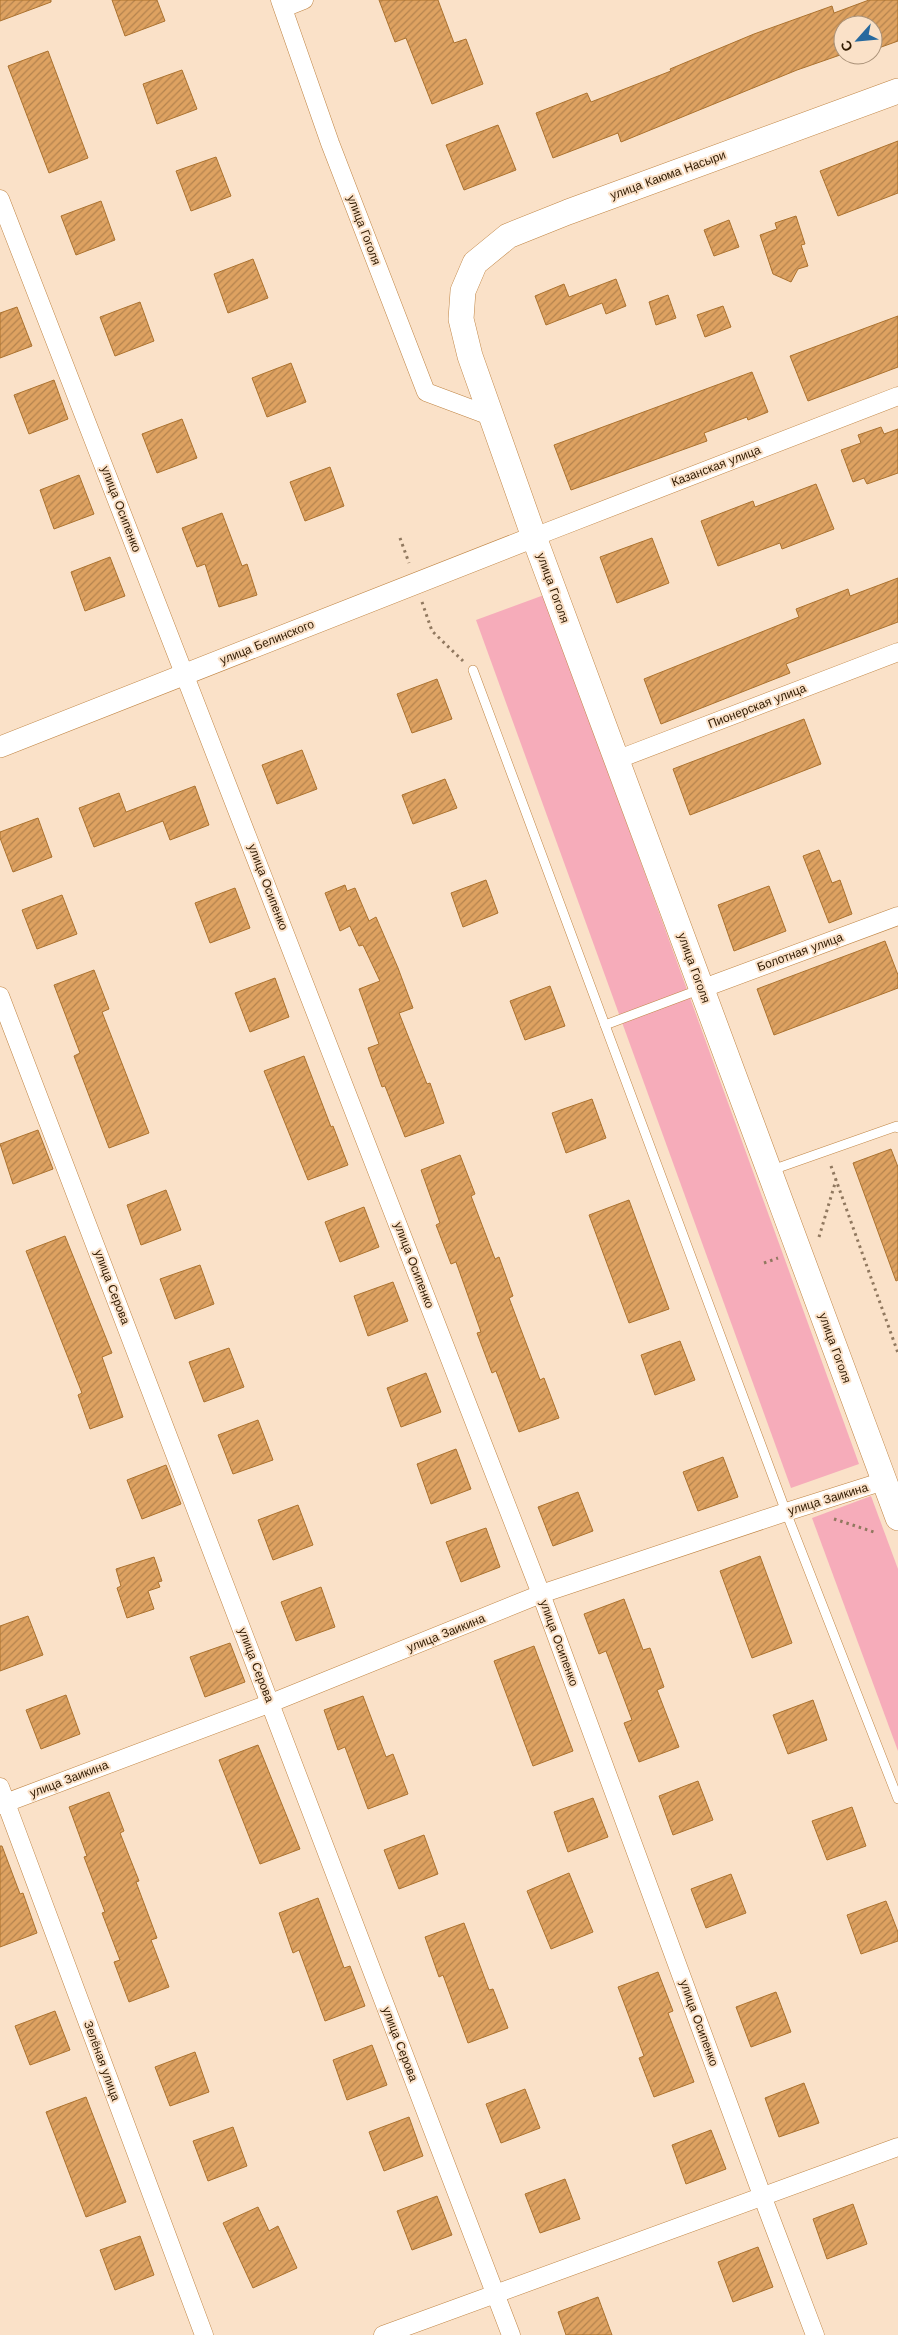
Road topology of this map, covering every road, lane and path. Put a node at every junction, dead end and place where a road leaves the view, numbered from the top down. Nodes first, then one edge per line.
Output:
1 (304, 0) edge
2 (282, 4) edge
3 (898, 91) edge
4 (0, 199) edge
5 (463, 291) joint
6 (898, 396) edge
7 (493, 417) junction
8 (534, 537) junction
9 (400, 538) dead end
10 (416, 583) junction
11 (898, 652) edge
12 (473, 670) joint
13 (186, 674) junction
14 (0, 747) edge
15 (616, 760) junction
16 (898, 916) edge
17 (702, 989) junction
18 (0, 996) edge
19 (605, 1025) junction
20 (898, 1128) edge
21 (826, 1151) junction
22 (769, 1171) junction
23 (898, 1354) edge
24 (891, 1479) edge
25 (794, 1509) junction
26 (898, 1518) edge
27 (874, 1532) dead end
28 (541, 1594) junction
29 (271, 1703) junction
30 (2, 1798) edge
31 (898, 1799) edge
32 (898, 2147) edge
33 (762, 2198) junction
34 (496, 2294) junction
35 (204, 2335) edge
36 (383, 2335) edge
37 (511, 2335) edge
38 (815, 2335) edge

1 - 2 street
2 - 7 street, улица Гоголя
3 - 5 main road, улица Каюма Насыри
4 - 13 street, улица Осипенко
5 - 7 main road, улица Гоголя
6 - 8 street, Казанская улица
7 - 8 main road, улица Гоголя
8 - 10 street, улица Белинского
8 - 15 main road, улица Гоголя
9 - 10 path
10 - 12 path
10 - 13 street, улица Белинского
11 - 15 street, Пионерская улица
12 - 19 lane
13 - 14 street, улица Белинского
13 - 28 street, улица Осипенко
15 - 17 main road, улица Гоголя
16 - 17 street, Болотная улица
17 - 19 lane
17 - 22 main road, улица Гоголя
18 - 29 street, улица Серова
19 - 25 lane
20 - 21 lane
21 - 22 lane
21 - 23 path
22 - 24 main road, улица Гоголя
24 - 25 street, улица Заикина
24 - 26 main road, улица Гоголя
25 - 27 path
25 - 28 street, улица Заикина
25 - 31 lane
28 - 29 street, улица Заикина
28 - 33 street, улица Осипенко
29 - 30 street, улица Заикина
29 - 34 street, улица Серова
30 - 35 street, Зелёная улица
32 - 33 street
33 - 34 street
33 - 38 street, улица Осипенко
34 - 36 street
34 - 37 street, улица Серова

